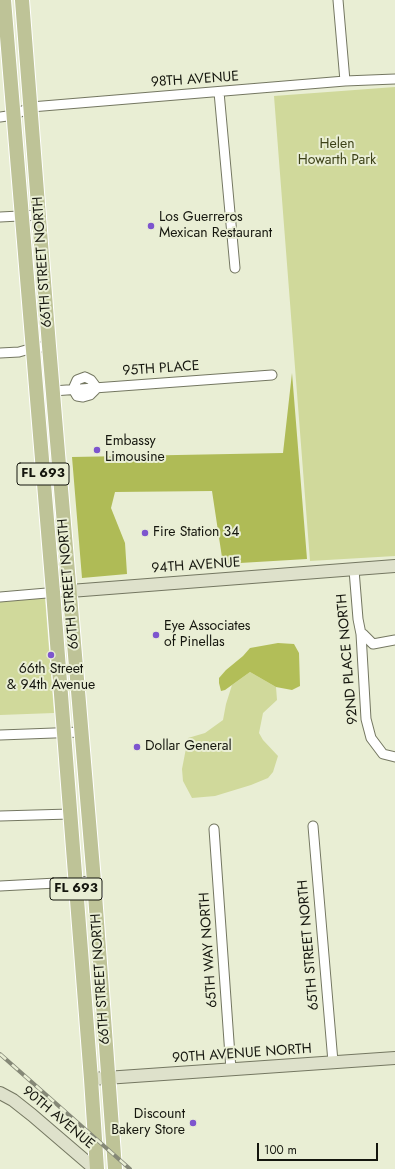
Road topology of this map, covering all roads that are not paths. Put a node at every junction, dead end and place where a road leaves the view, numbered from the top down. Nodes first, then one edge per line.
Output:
1 (4, 0) edge
2 (22, 0) edge
3 (338, 0) edge
4 (395, 79) edge
5 (344, 81) junction
6 (219, 92) junction
7 (31, 107) junction
8 (7, 116) edge
9 (40, 215) junction
10 (22, 216) junction
11 (0, 217) edge
12 (235, 268) dead end
13 (49, 346) junction
14 (33, 348) junction
15 (0, 353) edge
16 (272, 375) dead end
17 (53, 391) junction
18 (395, 566) edge
19 (354, 570) junction
20 (70, 591) junction
21 (53, 592) junction
22 (0, 597) edge
23 (361, 634) junction
24 (395, 640) edge
25 (81, 732) junction
26 (64, 733) junction
27 (0, 736) edge
28 (395, 757) edge
29 (70, 814) junction
30 (0, 816) edge
31 (313, 826) dead end
32 (214, 829) dead end
33 (94, 881) junction
34 (75, 882) junction
35 (0, 886) edge
36 (395, 1058) edge
37 (333, 1062) junction
38 (231, 1070) junction
39 (109, 1078) junction
40 (91, 1079) junction
41 (0, 1092) edge
42 (96, 1169) edge
43 (115, 1169) edge

1 - 8 main road, 66TH STREET NORTH / FL 693
2 - 7 main road, 66TH STREET NORTH / FL 693
3 - 5 street
4 - 5 street, 98TH AVENUE
5 - 6 street, 98TH AVENUE
6 - 7 street, 98TH AVENUE
6 - 12 street
7 - 8 street, 98TH AVENUE
7 - 9 main road, 66TH STREET NORTH / FL 693
8 - 10 main road, 66TH STREET NORTH / FL 693
9 - 10 street
9 - 13 main road, 66TH STREET NORTH / FL 693
10 - 11 street
10 - 14 main road, 66TH STREET NORTH / FL 693
13 - 14 street
13 - 17 main road, 66TH STREET NORTH / FL 693
14 - 15 street
14 - 21 main road, 66TH STREET NORTH / FL 693
16 - 17 street, 95TH PLACE
17 - 20 main road, 66TH STREET NORTH / FL 693
18 - 19 street, 94TH AVENUE
19 - 20 street, 94TH AVENUE
19 - 23 street, 92ND PLACE NORTH
20 - 21 street, 94TH AVENUE
20 - 25 main road, 66TH STREET NORTH / FL 693
21 - 22 street, 94TH AVENUE
21 - 26 main road, 66TH STREET NORTH / FL 693
23 - 24 street
23 - 28 street, 92ND PLACE NORTH
25 - 26 street
25 - 33 main road, 66TH STREET NORTH / FL 693
26 - 27 street
26 - 29 main road, 66TH STREET NORTH / FL 693
29 - 30 street
29 - 34 main road, 66TH STREET NORTH / FL 693
31 - 37 street, 65TH STREET NORTH
32 - 38 street, 65TH WAY NORTH
33 - 34 street
33 - 39 main road, 66TH STREET NORTH / FL 693
34 - 35 street
34 - 40 main road, 66TH STREET NORTH / FL 693
36 - 37 street, 90TH AVENUE NORTH
37 - 38 street, 90TH AVENUE NORTH
38 - 39 street, 90TH AVENUE NORTH
39 - 40 street, 90TH AVENUE NORTH
39 - 43 main road, 66TH STREET NORTH / FL 693
40 - 42 main road, 66TH STREET NORTH / FL 693
41 - 42 street, 90TH AVENUE

